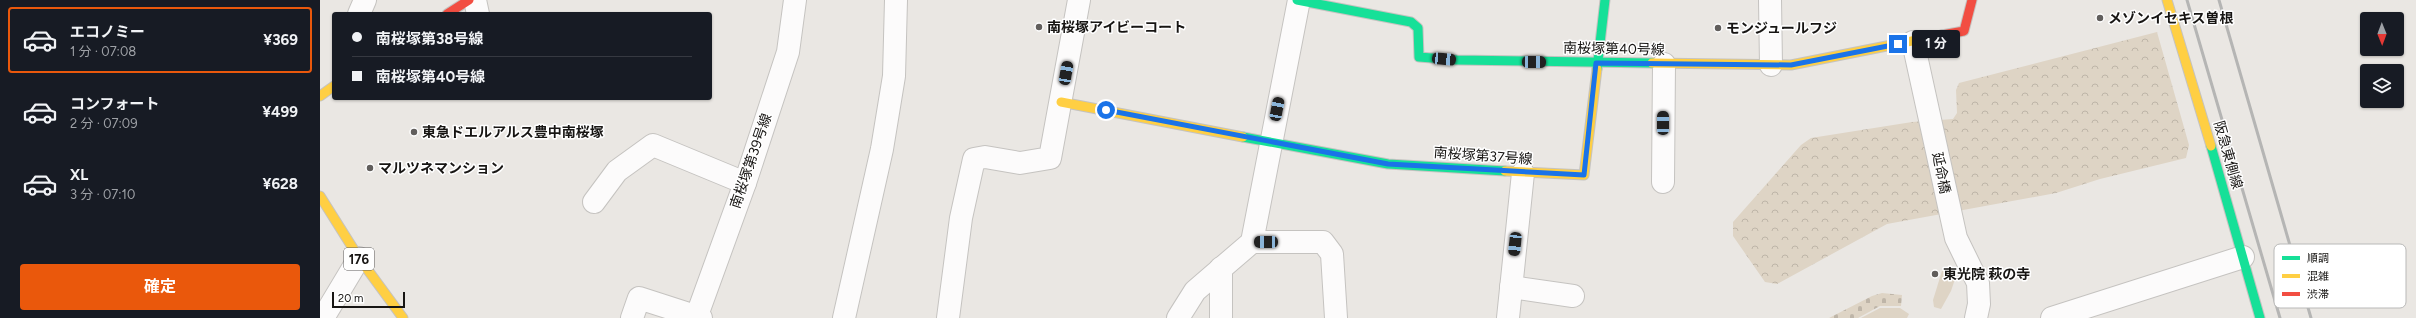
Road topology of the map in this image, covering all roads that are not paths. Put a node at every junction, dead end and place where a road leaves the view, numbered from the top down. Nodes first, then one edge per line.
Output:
1 (365, 0) edge
2 (469, 0) edge
3 (475, 0) edge
4 (795, 0) edge
5 (896, 0) edge
6 (1079, 0) edge
7 (1298, 0) edge
8 (1605, 0) edge
9 (1770, 0) edge
10 (1972, 0) edge
11 (2167, 0) edge
12 (360, 12) edge
13 (450, 12) edge
14 (478, 12) edge
15 (1913, 42) junction
16 (1596, 63) junction
17 (1664, 64) junction
18 (1770, 65) junction
19 (332, 87) edge
20 (320, 96) edge
21 (1061, 102) junction
22 (1271, 140) junction
23 (1523, 173) junction
24 (1662, 182) dead end
25 (745, 183) junction
26 (320, 196) edge
27 (594, 202) dead end
28 (1252, 242) junction
29 (2243, 257) junction
30 (359, 258) junction
31 (1221, 268) junction
32 (1511, 287) junction
33 (1573, 296) dead end
34 (323, 318) edge
35 (403, 318) edge
36 (632, 318) edge
37 (698, 318) edge
38 (844, 318) edge
39 (948, 318) edge
40 (1178, 318) edge
41 (1221, 318) edge
42 (1336, 318) edge
43 (1508, 318) edge
44 (1976, 318) edge
45 (2052, 318) edge
46 (2260, 318) edge

1 - 12 street
2 - 13 main road
3 - 14 street
4 - 25 street, 南桜塚第39号線
5 - 38 street
6 - 21 street
7 - 16 main road, 南桜塚第40号線
7 - 22 street
8 - 16 main road
9 - 18 street
10 - 15 main road, 南桜塚第40号線
11 - 29 main road, 阪急東側線
15 - 18 main road, 南桜塚第40号線
15 - 44 street, 延命橋
16 - 17 main road, 南桜塚第40号線
16 - 23 main road, 南桜塚第37号線
17 - 18 main road, 南桜塚第40号線
17 - 24 street
19 - 20 main road
21 - 22 main road, 南桜塚第37号線
21 - 39 street
22 - 23 main road, 南桜塚第37号線
22 - 28 street
23 - 32 street
25 - 27 street
25 - 37 street, 南桜塚第39号線
26 - 30 main road, 176
28 - 31 street
28 - 42 street
29 - 45 street
29 - 46 main road, 阪急東側線
30 - 34 street
30 - 35 main road, 176
31 - 40 street
31 - 41 street
32 - 33 street
32 - 43 street
36 - 37 street

